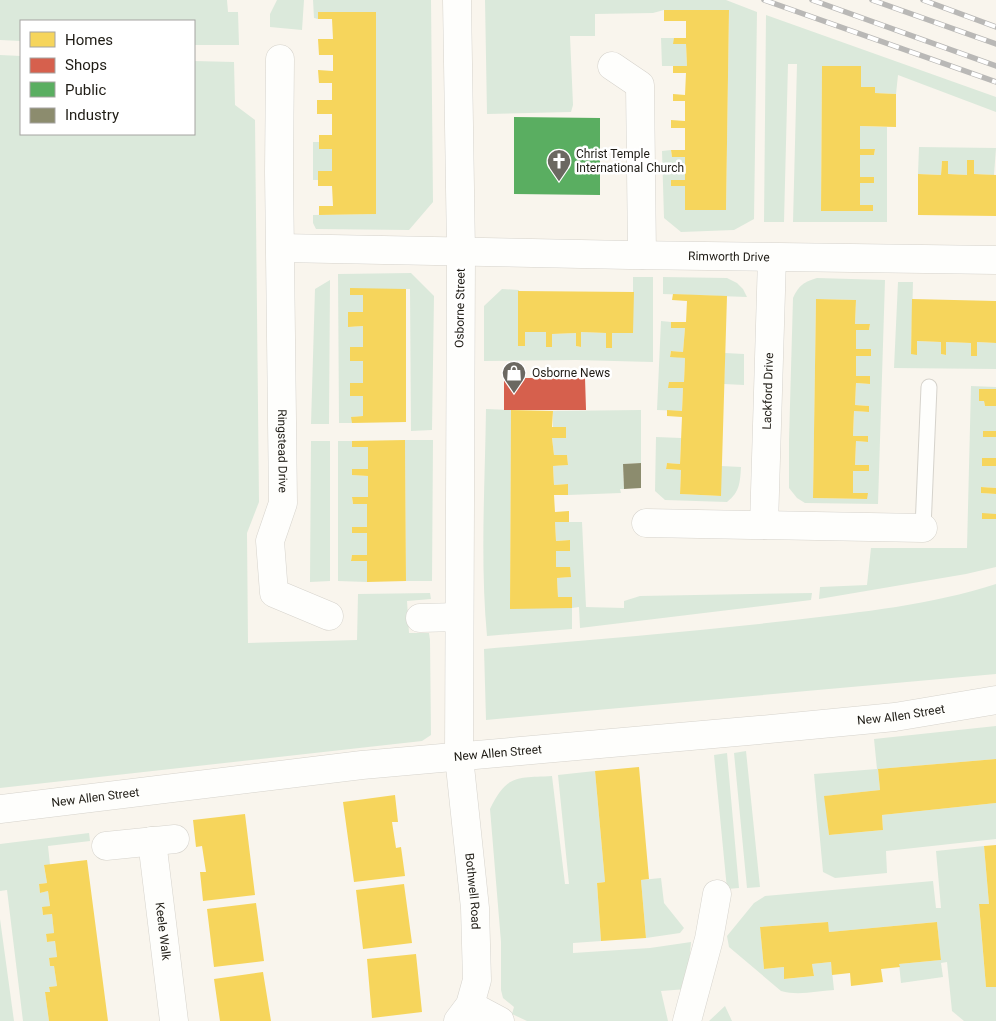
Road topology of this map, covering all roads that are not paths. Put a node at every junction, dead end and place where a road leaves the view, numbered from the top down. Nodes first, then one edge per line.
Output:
1 (457, 0) edge
2 (280, 59) dead end
3 (612, 66) dead end
4 (281, 248) junction
5 (460, 251) junction
6 (642, 255) junction
7 (772, 258) junction
8 (996, 260) edge
9 (928, 387) dead end
10 (646, 523) dead end
11 (764, 526) junction
12 (923, 528) joint
13 (329, 616) dead end
14 (458, 616) junction
15 (420, 618) dead end
16 (996, 700) edge
17 (458, 758) junction
18 (0, 809) edge
19 (106, 846) dead end
20 (717, 894) dead end
21 (464, 1013) edge
22 (174, 1021) edge
23 (500, 1021) edge
24 (687, 1021) edge

1 - 5 street, Osborne Street
2 - 4 street, Ringstead Drive
3 - 6 street
4 - 5 street
4 - 13 street, Ringstead Drive
5 - 6 street, Rimworth Drive
5 - 14 street, Osborne Street
6 - 7 street, Rimworth Drive
7 - 8 street, Rimworth Drive
7 - 11 street, Lackford Drive
9 - 12 lane
10 - 11 street
11 - 12 street
14 - 15 street
14 - 17 street, Osborne Street
16 - 17 street, New Allen Street
17 - 18 street, New Allen Street
17 - 21 street, Bothwell Road
19 - 22 street, Keele Walk
20 - 24 street
21 - 23 street

